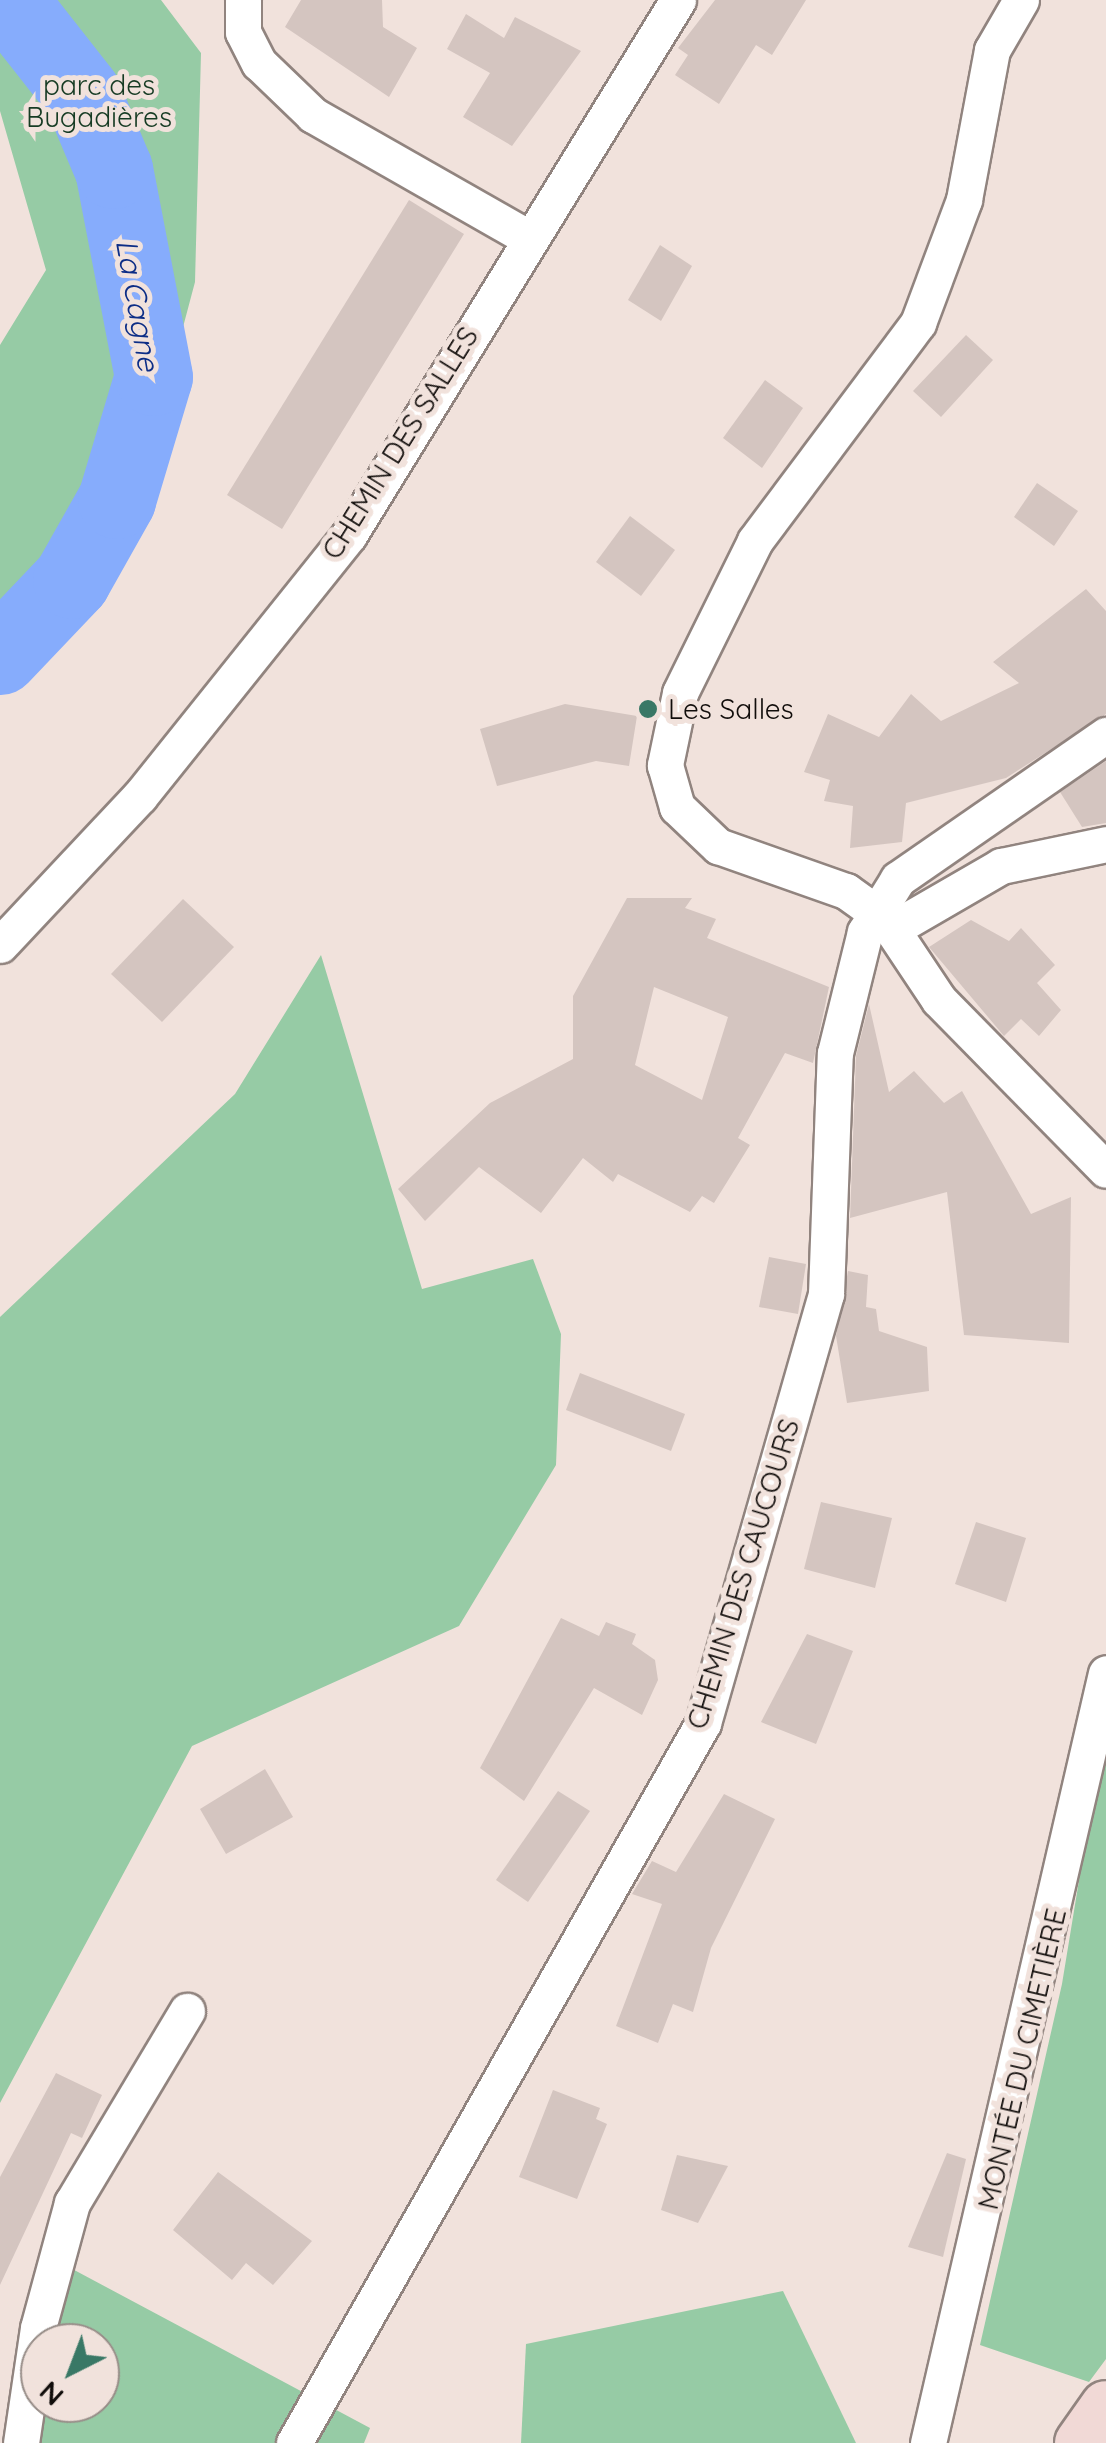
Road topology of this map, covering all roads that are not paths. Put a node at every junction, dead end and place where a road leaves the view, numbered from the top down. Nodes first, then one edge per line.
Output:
1 (242, 0) edge
2 (678, 0) edge
3 (1021, 0) edge
4 (525, 236) junction
5 (1106, 735) edge
6 (1106, 844) edge
7 (885, 920) junction
8 (0, 944) edge
9 (1106, 1170) edge
10 (1106, 1673) edge
11 (187, 2011) dead end
12 (1106, 2406) edge
13 (21, 2443) edge
14 (294, 2443) edge
15 (928, 2443) edge
16 (1080, 2443) edge

1 - 4 street
2 - 4 street, CHEMIN DES SALLES
3 - 7 street
4 - 8 street, CHEMIN DES SALLES
5 - 7 street
6 - 7 street
7 - 9 street
7 - 14 street, CHEMIN DES CAUCOURS
10 - 15 street, MONTÉE DU CIMETIÈRE
11 - 13 street
12 - 16 main road

